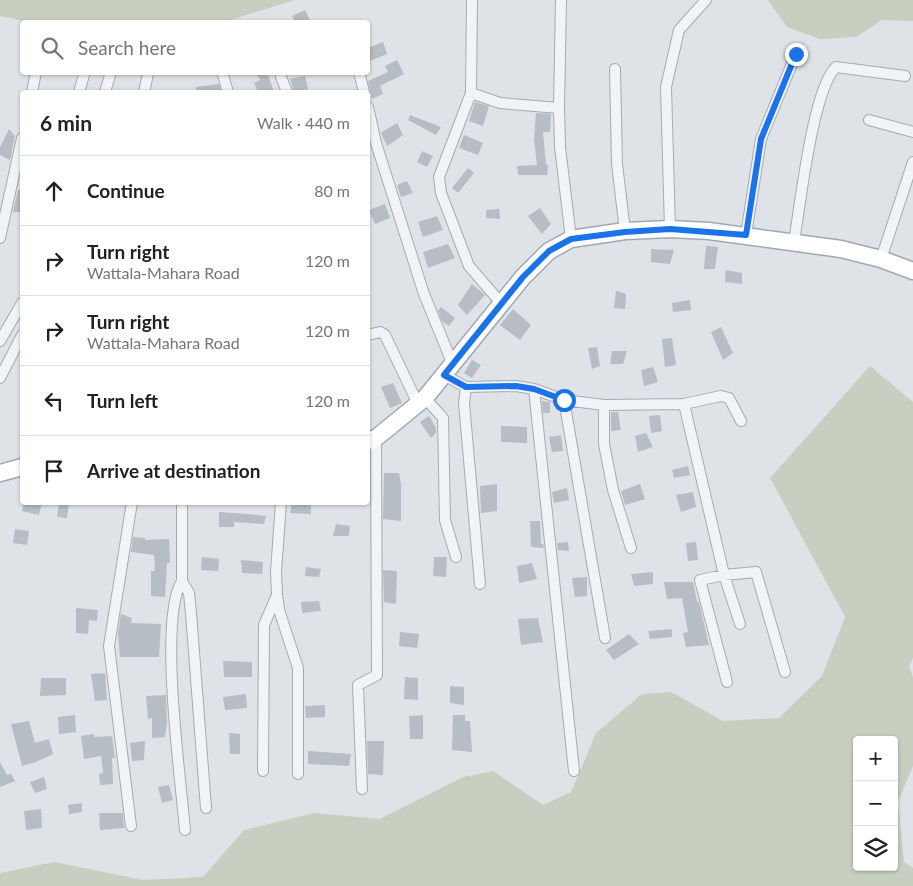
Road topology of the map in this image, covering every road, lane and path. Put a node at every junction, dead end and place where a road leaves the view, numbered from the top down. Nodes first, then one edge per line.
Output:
1 (472, 0) edge
2 (561, 0) edge
3 (706, 0) edge
4 (796, 54) dead end
5 (615, 69) dead end
6 (35, 75) edge
7 (84, 75) dead end
8 (110, 75) edge
9 (148, 75) edge
10 (223, 75) edge
11 (360, 75) edge
12 (905, 76) dead end
13 (281, 77) dead end
14 (32, 90) edge
15 (80, 90) edge
16 (106, 90) edge
17 (144, 90) edge
18 (227, 90) edge
19 (286, 90) edge
20 (364, 90) edge
21 (471, 93) junction
22 (559, 108) junction
23 (870, 120) dead end
24 (370, 126) edge
25 (913, 132) edge
26 (372, 145) edge
27 (20, 147) edge
28 (913, 162) edge
29 (670, 229) junction
30 (625, 232) junction
31 (746, 235) junction
32 (0, 238) edge
33 (571, 239) junction
34 (794, 242) junction
35 (880, 259) junction
36 (913, 271) edge
37 (501, 303) junction
38 (20, 306) edge
39 (370, 334) edge
40 (20, 339) edge
41 (0, 341) edge
42 (448, 370) junction
43 (0, 378) edge
44 (466, 387) junction
45 (534, 389) junction
46 (564, 400) junction
47 (421, 401) junction
48 (684, 404) junction
49 (604, 405) junction
50 (741, 421) dead end
51 (372, 440) edge
52 (20, 468) edge
53 (0, 473) edge
54 (132, 505) edge
55 (182, 505) edge
56 (281, 505) edge
57 (631, 548) dead end
58 (456, 557) dead end
59 (724, 575) junction
60 (182, 581) junction
61 (480, 584) dead end
62 (278, 594) junction
63 (740, 624) dead end
64 (605, 638) dead end
65 (785, 672) dead end
66 (727, 682) dead end
67 (263, 771) dead end
68 (574, 771) dead end
69 (298, 774) dead end
70 (362, 789) dead end
71 (206, 808) dead end
72 (131, 826) dead end
73 (185, 830) dead end

1 - 21 street
2 - 22 street
3 - 29 street
4 - 31 street
5 - 30 street
6 - 14 street
7 - 15 street
8 - 16 street
9 - 17 street
10 - 18 street
11 - 20 street
12 - 34 street
13 - 19 street
21 - 22 street
21 - 37 street
22 - 33 street
23 - 25 street
24 - 26 street
26 - 42 street
27 - 32 street
28 - 35 street
29 - 30 main road
29 - 31 main road
30 - 33 main road
31 - 34 main road
33 - 37 main road
34 - 35 main road
35 - 36 main road
37 - 42 main road
38 - 41 street
39 - 47 street
40 - 43 street
42 - 44 street
42 - 47 main road
44 - 45 street
44 - 61 street
45 - 46 street
45 - 68 street
46 - 49 street
46 - 64 street
47 - 51 main road
47 - 58 street
48 - 49 street
48 - 50 street
48 - 59 street
49 - 57 street
51 - 70 street
52 - 53 main road
54 - 72 street
55 - 60 street
56 - 62 street
59 - 63 street
59 - 65 street
59 - 66 street
60 - 71 street
60 - 73 street
62 - 67 street
62 - 69 street

